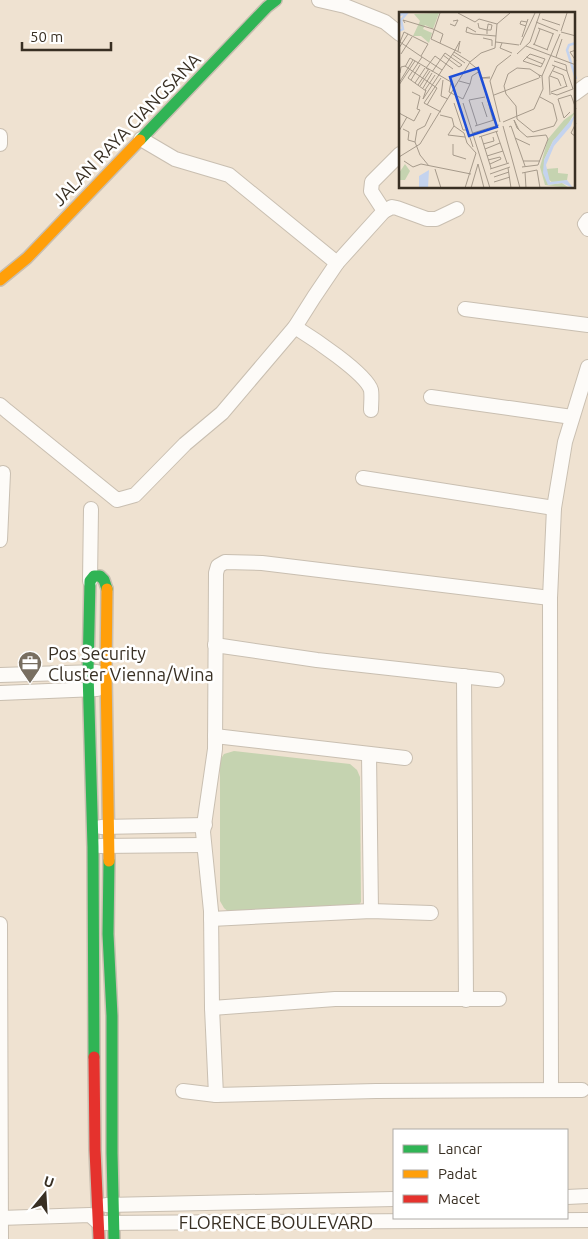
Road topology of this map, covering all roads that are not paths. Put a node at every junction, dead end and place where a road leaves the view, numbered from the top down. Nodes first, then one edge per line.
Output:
1 (276, 0) edge
2 (319, 0) edge
3 (399, 33) edge
4 (588, 84) edge
5 (576, 93) edge
6 (0, 136) edge
7 (141, 139) junction
8 (0, 144) edge
9 (399, 155) edge
10 (457, 209) dead end
11 (384, 211) junction
12 (588, 220) edge
13 (588, 229) edge
14 (337, 263) junction
15 (0, 280) edge
16 (465, 309) dead end
17 (588, 325) edge
18 (295, 327) junction
19 (588, 367) edge
20 (431, 396) dead end
21 (0, 405) edge
22 (371, 410) dead end
23 (572, 417) junction
24 (3, 474) dead end
25 (362, 478) dead end
26 (554, 508) junction
27 (91, 509) dead end
28 (0, 540) edge
29 (90, 582) junction
30 (550, 598) junction
31 (215, 645) junction
32 (106, 671) junction
33 (88, 672) junction
34 (0, 675) edge
35 (464, 676) junction
36 (497, 680) dead end
37 (106, 689) junction
38 (89, 690) junction
39 (0, 693) edge
40 (215, 736) junction
41 (369, 754) junction
42 (404, 758) dead end
43 (205, 825) junction
44 (108, 827) junction
45 (92, 828) junction
46 (204, 845) junction
47 (109, 846) junction
48 (93, 847) junction
49 (371, 911) junction
50 (432, 913) dead end
51 (211, 919) junction
52 (0, 924) edge
53 (499, 999) dead end
54 (466, 1000) junction
55 (212, 1008) junction
56 (551, 1090) junction
57 (582, 1090) dead end
58 (183, 1091) dead end
59 (216, 1095) junction
60 (1, 1111) edge
61 (588, 1196) edge
62 (568, 1197) edge
63 (393, 1199) edge
64 (113, 1205) junction
65 (95, 1214) junction
66 (0, 1218) edge
67 (588, 1220) edge
68 (114, 1223) junction
69 (1, 1239) edge
70 (99, 1239) edge
71 (114, 1239) edge

1 - 7 street, JALAN RAYA CIANGSANA
2 - 3 street
4 - 5 street
6 - 8 street
7 - 14 street
7 - 15 street, JALAN RAYA CIANGSANA
9 - 11 street
10 - 11 street
11 - 14 street
12 - 13 street
14 - 18 street
16 - 17 street
18 - 21 street
18 - 22 street
19 - 23 street
20 - 23 street
23 - 26 street
24 - 28 street
25 - 26 street
26 - 30 street
27 - 29 street
29 - 32 street
29 - 33 street
30 - 31 street
30 - 56 street
31 - 35 street
31 - 40 street
32 - 33 street
32 - 37 street
33 - 34 street
33 - 38 street
35 - 36 street
35 - 54 street
37 - 38 street
37 - 44 street
38 - 39 street
38 - 45 street
40 - 41 street
40 - 43 street
41 - 42 street
41 - 49 street
43 - 44 street
43 - 46 street
44 - 45 street
44 - 47 street
45 - 48 street
46 - 47 street
46 - 51 street
47 - 48 street
47 - 64 street
48 - 65 street
49 - 50 street
49 - 51 street
51 - 55 street
52 - 60 street
53 - 54 street
54 - 55 street
55 - 59 street
56 - 57 street
56 - 59 street
58 - 59 street
60 - 66 street
61 - 62 street
63 - 64 street, FLORENCE BOULEVARD
64 - 65 street, FLORENCE BOULEVARD
64 - 68 street
65 - 66 street
65 - 68 street, FLORENCE BOULEVARD
65 - 70 street
66 - 69 street
67 - 68 street, FLORENCE BOULEVARD
68 - 71 street

